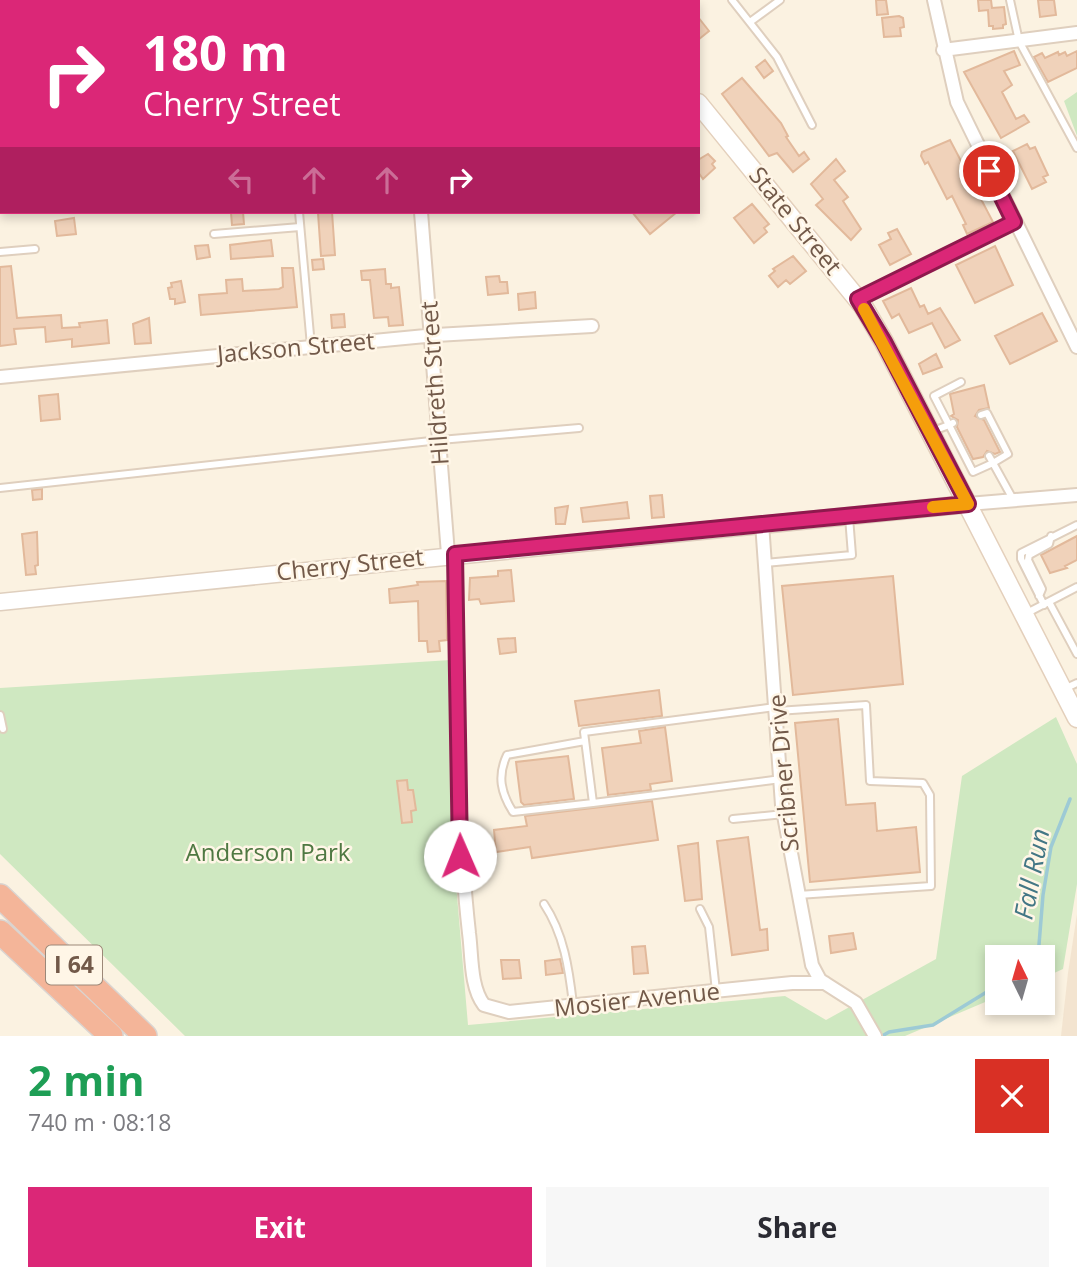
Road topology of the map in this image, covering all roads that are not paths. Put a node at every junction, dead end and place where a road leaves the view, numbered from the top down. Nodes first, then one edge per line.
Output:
1 (732, 0) edge
2 (780, 0) edge
3 (934, 0) edge
4 (1010, 0) edge
5 (750, 22) junction
6 (1077, 33) edge
7 (1019, 41) junction
8 (943, 50) junction
9 (700, 105) edge
10 (812, 125) dead end
11 (1077, 148) edge
12 (299, 214) edge
13 (421, 214) edge
14 (1014, 222) junction
15 (300, 227) junction
16 (214, 234) dead end
17 (35, 249) dead end
18 (0, 252) edge
19 (858, 299) junction
20 (592, 326) dead end
21 (432, 335) junction
22 (311, 346) junction
23 (1077, 347) edge
24 (0, 377) edge
25 (961, 382) dead end
26 (981, 415) dead end
27 (951, 424) junction
28 (579, 428) dead end
29 (931, 431) junction
30 (440, 440) junction
31 (989, 456) dead end
32 (993, 463) junction
33 (973, 472) junction
34 (955, 478) junction
35 (0, 488) edge
36 (1077, 495) edge
37 (1014, 500) junction
38 (968, 504) junction
39 (849, 515) junction
40 (762, 523) junction
41 (1077, 525) edge
42 (452, 554) junction
43 (765, 563) junction
44 (1077, 587) edge
45 (0, 602) edge
46 (1046, 603) junction
47 (1025, 614) junction
48 (1077, 654) edge
49 (1070, 686) edge
50 (777, 709) junction
51 (0, 715) edge
52 (1077, 718) edge
53 (3, 729) dead end
54 (585, 741) junction
55 (781, 779) junction
56 (593, 803) junction
57 (784, 814) junction
58 (733, 819) dead end
59 (799, 895) junction
60 (0, 896) edge
61 (544, 904) dead end
62 (700, 909) dead end
63 (0, 932) edge
64 (474, 974) joint
65 (825, 983) junction
66 (716, 991) junction
67 (574, 1007) junction
68 (872, 1030) edge
69 (111, 1036) edge
70 (145, 1036) edge

1 - 5 lane
2 - 5 lane
3 - 8 street
4 - 7 lane
5 - 10 lane
6 - 7 street
7 - 8 street
7 - 11 lane
8 - 14 street
9 - 19 main road, State Street
12 - 15 lane
13 - 21 street, Hildreth Street
14 - 19 street
14 - 23 street
15 - 16 lane
15 - 22 lane
17 - 18 lane
19 - 29 main road, State Street
20 - 21 street, Jackson Street
21 - 22 street, Jackson Street
21 - 30 street, Hildreth Street
22 - 24 street, Jackson Street
25 - 27 lane
26 - 32 lane
27 - 29 lane
27 - 33 lane
28 - 30 lane
29 - 34 main road, State Street
30 - 35 lane
30 - 42 street, Hildreth Street
31 - 32 lane
32 - 33 lane
32 - 37 lane
33 - 34 lane
34 - 38 main road, State Street
36 - 37 street, Cherry Street
37 - 38 street, Cherry Street
38 - 39 street, Cherry Street
38 - 47 main road, State Street
39 - 40 street, Cherry Street
39 - 43 lane
40 - 42 street, Cherry Street
40 - 43 street, Scribner Drive
41 - 46 lane
42 - 45 street, Cherry Street
42 - 64 street, Hildreth Street
43 - 50 street, Scribner Drive
44 - 46 lane
46 - 47 lane
46 - 48 lane
47 - 49 main road, State Street
49 - 52 main road, State Street
50 - 54 lane
50 - 55 street, Scribner Drive
50 - 59 lane
51 - 53 lane
54 - 56 lane
54 - 56 lane
55 - 56 lane
55 - 57 street, Scribner Drive
57 - 58 lane
57 - 59 street, Scribner Drive
59 - 65 street, Scribner Drive
60 - 70 highway, I 64
61 - 67 lane
62 - 66 lane
63 - 69 highway, I 64
64 - 67 street, Mosier Avenue
65 - 66 street, Mosier Avenue
65 - 68 street
66 - 67 street, Mosier Avenue

